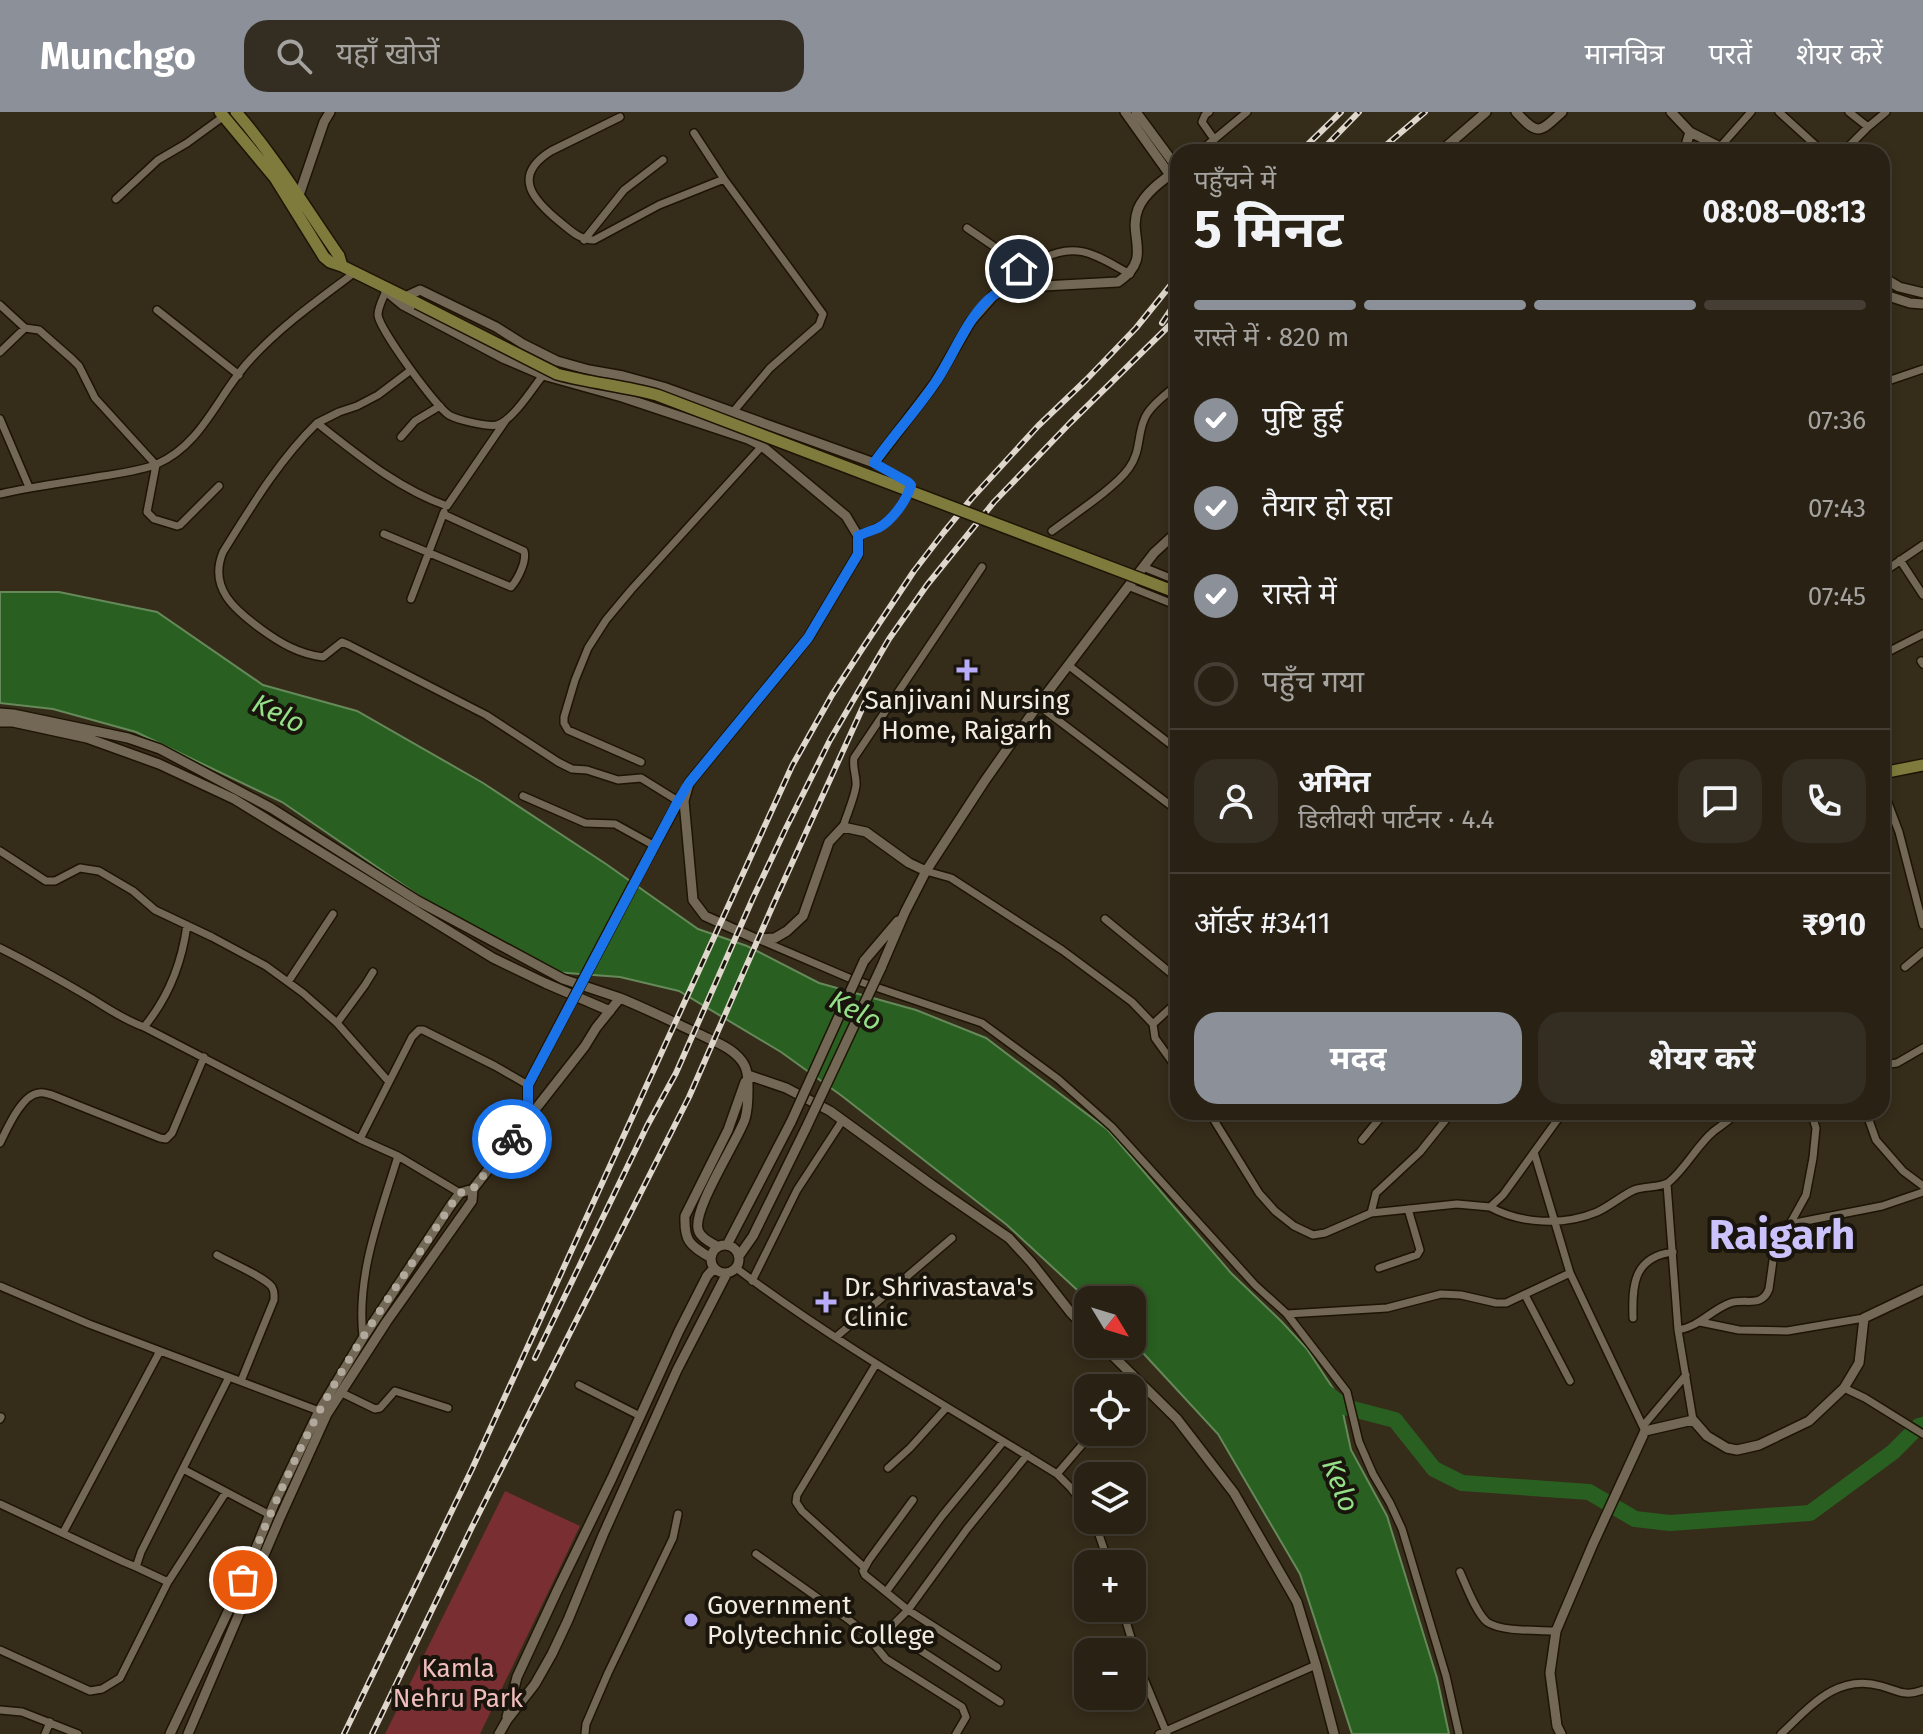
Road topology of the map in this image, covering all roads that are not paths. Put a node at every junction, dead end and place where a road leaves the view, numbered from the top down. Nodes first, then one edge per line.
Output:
1 (330, 112) edge
2 (1125, 112) edge
3 (1136, 112) edge
4 (1209, 112) edge
5 (1247, 112) edge
6 (1486, 112) edge
7 (1516, 112) edge
8 (1562, 112) edge
9 (1671, 112) edge
10 (1751, 112) edge
11 (1779, 112) edge
12 (1796, 112) edge
13 (1849, 112) edge
14 (1886, 112) edge
15 (227, 113) edge
16 (620, 117) dead end
17 (1790, 122) junction
18 (1868, 127) junction
19 (1690, 132) junction
20 (694, 133) dead end
21 (1214, 139) junction
22 (1208, 144) edge
23 (1449, 144) edge
24 (1686, 144) edge
25 (1711, 144) edge
26 (1727, 144) edge
27 (1814, 144) edge
28 (1851, 144) edge
29 (663, 160) dead end
30 (1170, 163) edge
31 (1170, 165) edge
32 (1170, 175) edge
33 (724, 179) junction
34 (299, 195) junction
35 (116, 199) dead end
36 (294, 208) junction
37 (967, 228) dead end
38 (584, 240) junction
39 (1042, 259) dead end
40 (342, 266) junction
41 (354, 273) junction
42 (1130, 274) junction
43 (1890, 282) edge
44 (382, 288) junction
45 (1018, 288) junction
46 (1923, 293) edge
47 (405, 297) junction
48 (1890, 297) edge
49 (1923, 304) edge
50 (0, 305) edge
51 (157, 310) dead end
52 (25, 328) junction
53 (0, 352) edge
54 (1923, 369) edge
55 (411, 370) junction
56 (239, 375) junction
57 (543, 375) junction
58 (1890, 380) edge
59 (1170, 391) edge
60 (440, 406) junction
61 (733, 412) junction
62 (0, 419) edge
63 (506, 420) junction
64 (317, 423) junction
65 (401, 437) dead end
66 (762, 446) junction
67 (874, 463) junction
68 (156, 465) junction
69 (219, 486) dead end
70 (29, 487) junction
71 (0, 494) edge
72 (447, 506) junction
73 (443, 514) junction
74 (1052, 531) dead end
75 (384, 534) dead end
76 (858, 536) junction
77 (1170, 538) edge
78 (1923, 545) edge
79 (430, 554) junction
80 (1900, 560) junction
81 (982, 567) dead end
82 (1143, 567) junction
83 (1890, 567) edge
84 (1170, 578) edge
85 (1128, 586) junction
86 (1170, 590) edge
87 (1923, 595) edge
88 (411, 599) dead end
89 (1170, 603) edge
90 (1923, 634) edge
91 (1890, 651) edge
92 (1068, 665) junction
93 (1038, 705) junction
94 (0, 713) edge
95 (0, 722) edge
96 (1170, 744) edge
97 (641, 762) dead end
98 (1923, 765) edge
99 (1890, 771) edge
100 (689, 783) junction
101 (523, 796) dead end
102 (678, 801) junction
103 (1170, 805) edge
104 (1890, 808) edge
105 (843, 827) junction
106 (653, 845) junction
107 (0, 851) edge
108 (926, 871) junction
109 (1920, 901) edge
110 (905, 912) junction
111 (333, 914) dead end
112 (1105, 919) dead end
113 (187, 925) junction
114 (1923, 925) edge
115 (756, 939) junction
116 (0, 948) edge
117 (1923, 952) edge
118 (1905, 967) dead end
119 (373, 972) dead end
120 (1170, 972) edge
121 (288, 982) junction
122 (620, 998) junction
123 (1170, 1008) edge
124 (610, 1011) junction
125 (337, 1023) junction
126 (1153, 1024) junction
127 (144, 1027) junction
128 (1923, 1048) edge
129 (204, 1057) junction
130 (1170, 1059) edge
131 (1890, 1064) edge
132 (748, 1075) junction
133 (389, 1082) junction
134 (528, 1085) junction
135 (528, 1119) junction
136 (1214, 1120) edge
137 (1378, 1120) edge
138 (1446, 1120) edge
139 (1557, 1120) edge
140 (1730, 1120) edge
141 (1814, 1120) edge
142 (1869, 1120) edge
143 (842, 1121) junction
144 (360, 1139) junction
145 (1362, 1140) dead end
146 (0, 1143) edge
147 (1534, 1152) junction
148 (398, 1156) junction
149 (1667, 1184) junction
150 (473, 1189) junction
151 (1923, 1189) edge
152 (460, 1193) junction
153 (1490, 1207) junction
154 (1408, 1209) junction
155 (1371, 1213) junction
156 (1554, 1221) junction
157 (1790, 1224) junction
158 (952, 1238) dead end
159 (722, 1246) junction
160 (1673, 1252) junction
161 (217, 1255) dead end
162 (739, 1256) junction
163 (712, 1263) junction
164 (1379, 1268) dead end
165 (731, 1271) junction
166 (1570, 1273) junction
167 (752, 1281) junction
168 (0, 1286) edge
169 (1923, 1290) edge
170 (1525, 1295) junction
171 (1287, 1314) junction
172 (1074, 1316) edge
173 (1633, 1318) dead end
174 (1864, 1318) junction
175 (1700, 1322) junction
176 (1678, 1330) junction
177 (836, 1337) junction
178 (363, 1338) junction
179 (160, 1351) junction
180 (1113, 1358) edge
181 (876, 1364) junction
182 (1126, 1374) edge
183 (1686, 1375) junction
184 (229, 1377) junction
185 (241, 1381) junction
186 (1570, 1381) dead end
187 (579, 1385) dead end
188 (1844, 1388) junction
189 (340, 1392) junction
190 (1146, 1394) edge
191 (947, 1407) junction
192 (448, 1408) dead end
193 (319, 1411) junction
194 (640, 1416) junction
195 (1693, 1420) junction
196 (1644, 1428) junction
197 (1923, 1434) edge
198 (1003, 1442) junction
199 (1081, 1446) edge
200 (1027, 1455) junction
201 (888, 1468) dead end
202 (183, 1469) junction
203 (1057, 1474) junction
204 (226, 1492) junction
205 (1074, 1492) edge
206 (913, 1500) dead end
207 (0, 1504) edge
208 (678, 1514) dead end
209 (270, 1515) junction
210 (63, 1533) junction
211 (756, 1554) dead end
212 (136, 1567) junction
213 (864, 1567) junction
214 (1460, 1572) dead end
215 (168, 1582) junction
216 (886, 1592) junction
217 (908, 1610) junction
218 (1126, 1622) edge
219 (1556, 1631) junction
220 (0, 1650) edge
221 (1316, 1665) junction
222 (997, 1667) dead end
223 (1923, 1690) edge
224 (1000, 1702) dead end
225 (0, 1710) edge
226 (50, 1722) junction
227 (504, 1729) edge
228 (1164, 1733) edge
229 (45, 1734) edge
230 (78, 1734) edge
231 (170, 1734) edge
232 (188, 1734) edge
233 (585, 1734) edge
234 (956, 1734) edge
235 (1334, 1734) edge
236 (1459, 1734) edge
237 (1561, 1734) edge
238 (1781, 1734) edge

1 - 34 street
2 - 31 street
3 - 30 street
4 - 21 street
5 - 21 street
6 - 23 street
7 - 8 street
9 - 19 street
10 - 26 street
11 - 17 street
12 - 17 street
13 - 18 street
14 - 18 street
15 - 34 main road
15 - 35 street
15 - 36 main road
16 - 38 street
17 - 27 street
18 - 28 street
19 - 24 street
19 - 25 street
20 - 33 street
21 - 22 street
29 - 38 street
32 - 42 street
33 - 38 street
33 - 61 street
34 - 36 street
34 - 40 main road
36 - 40 main road
37 - 45 street
39 - 42 street
40 - 41 main road
41 - 44 main road
41 - 56 street
42 - 45 street
43 - 46 street
44 - 47 main road
44 - 55 street
44 - 57 street
45 - 67 street
47 - 61 street
47 - 86 main road, bridge
48 - 49 street
50 - 52 street
51 - 56 street
52 - 53 street
52 - 68 street
54 - 58 street
55 - 60 street
55 - 64 street
56 - 68 street
57 - 63 street
57 - 66 street
59 - 74 street
60 - 63 street
60 - 65 street
61 - 67 street
62 - 70 street
63 - 72 street
64 - 72 street
64 - 102 street
66 - 76 street
66 - 97 street
67 - 76 street
68 - 69 street
68 - 70 street
70 - 71 street
72 - 73 street
73 - 79 street
73 - 79 street
75 - 79 street
76 - 100 street
77 - 82 street
78 - 80 street
79 - 88 street
80 - 83 street
80 - 87 street
81 - 105 street
82 - 84 street
82 - 85 street
85 - 89 street
85 - 92 street
90 - 91 street
92 - 93 street
92 - 96 street
93 - 103 street
93 - 108 street
94 - 122 street
95 - 124 street
98 - 99 main road
100 - 102 street
100 - 115 street
101 - 106 street
102 - 106 street
104 - 109 street
105 - 108 street
105 - 115 street
106 - 134 street, bridge
107 - 113 street
108 - 110 street
108 - 126 street
109 - 114 street
110 - 159 street, bridge
110 - 162 street, bridge
111 - 121 street
112 - 120 street
113 - 121 street
113 - 127 street
115 - 171 street
116 - 127 street
117 - 118 street
119 - 125 street
121 - 125 street
122 - 124 street
122 - 132 street
123 - 126 street
124 - 135 street
125 - 133 street
126 - 130 street
127 - 129 street
128 - 131 street
129 - 144 street
129 - 146 street
132 - 143 street
132 - 159 street
132 - 163 street
133 - 134 street
133 - 144 street
134 - 135 street
135 - 150 street
136 - 155 street
137 - 145 street
138 - 155 street
139 - 147 street
140 - 149 street
141 - 157 street
142 - 151 street
143 - 167 street
143 - 172 street
144 - 148 street
147 - 153 street
147 - 156 street
148 - 152 street
148 - 178 street
149 - 156 street
149 - 160 street
150 - 152 street
150 - 189 street
151 - 157 street
152 - 178 street
153 - 154 street
153 - 156 street
154 - 155 street
154 - 164 street
156 - 166 street
157 - 175 street
158 - 177 street
159 - 162 street
159 - 163 street
160 - 173 street
160 - 176 street
161 - 185 street
162 - 165 street
163 - 165 street
163 - 194 street
165 - 167 street
165 - 227 street
166 - 170 street
166 - 196 street
167 - 177 street
168 - 179 street
169 - 174 street
170 - 171 street
170 - 186 street
171 - 236 street
174 - 175 street
174 - 188 street
175 - 176 street
176 - 183 street
177 - 181 street
178 - 193 street
179 - 184 street
179 - 210 street
180 - 182 street
181 - 191 street
181 - 213 street
183 - 195 street
183 - 196 street
184 - 185 street
184 - 202 street
185 - 193 street
187 - 194 street
188 - 195 street
188 - 197 street
189 - 192 street
189 - 232 street
190 - 221 street
191 - 198 street
191 - 201 street
193 - 209 street
194 - 227 street
195 - 196 street
196 - 219 street
198 - 200 street
198 - 216 street
199 - 203 street
200 - 203 street
200 - 217 street
202 - 204 street
202 - 212 street
203 - 205 street
204 - 209 street
204 - 215 street
206 - 213 street
207 - 210 street
208 - 233 street
209 - 231 street
210 - 212 street
211 - 234 street
212 - 215 street
213 - 216 street
214 - 219 street
215 - 220 street
216 - 217 street
217 - 222 street
217 - 224 street
218 - 228 street
219 - 237 street
221 - 228 street
221 - 235 street
223 - 238 street
225 - 226 street
226 - 229 street
226 - 230 street

